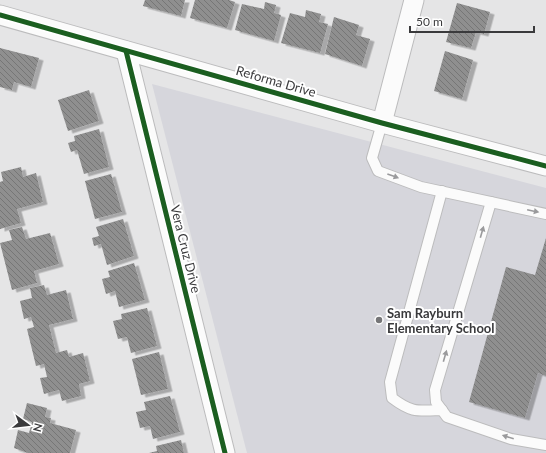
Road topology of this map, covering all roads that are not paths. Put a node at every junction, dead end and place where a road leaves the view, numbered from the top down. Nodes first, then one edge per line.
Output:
1 (414, 0) edge
2 (0, 15) edge
3 (126, 50) junction
4 (382, 123) junction
5 (546, 166) edge
6 (442, 191) junction
7 (491, 202) junction
8 (546, 214) edge
9 (442, 410) junction
10 (546, 445) edge
11 (225, 453) edge

1 - 4 street
2 - 3 street, Reforma Drive
3 - 4 street, Reforma Drive
3 - 11 street, Vera Cruz Drive
4 - 5 street, Reforma Drive
4 -> 6 lane
6 - 7 lane
6 - 9 lane
7 -> 8 lane
9 -> 7 lane
10 -> 9 lane

